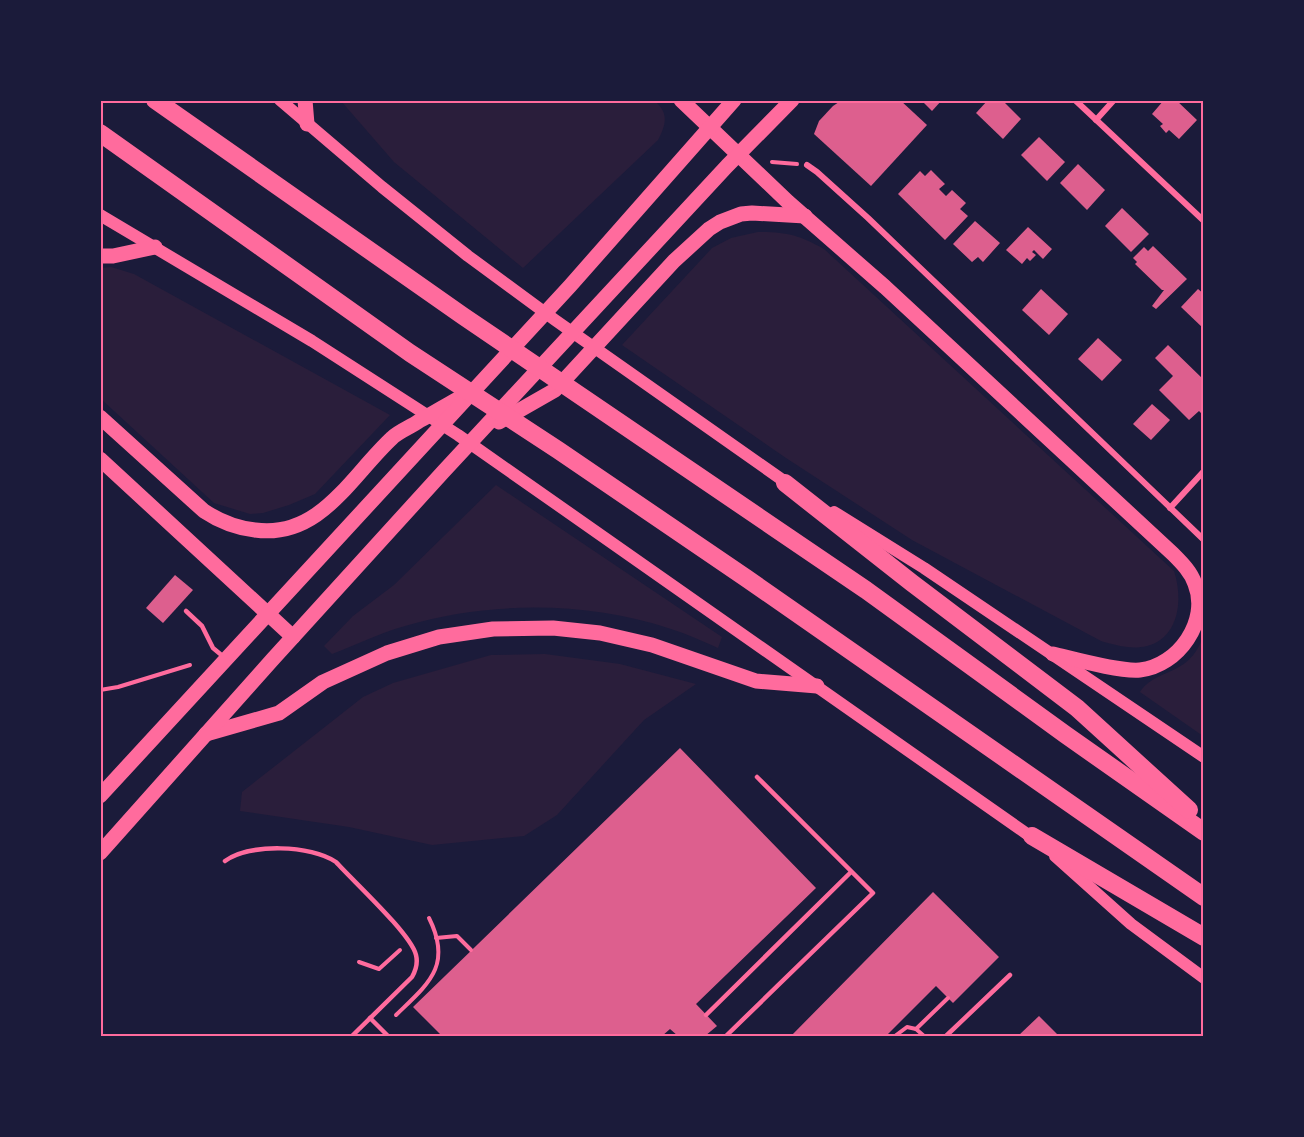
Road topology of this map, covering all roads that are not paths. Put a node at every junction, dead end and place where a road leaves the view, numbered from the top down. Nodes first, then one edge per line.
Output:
1 (155, 100) edge
2 (280, 100) edge
3 (304, 100) edge
4 (681, 100) edge
5 (734, 100) edge
6 (792, 100) edge
7 (1075, 100) edge
8 (1114, 100) edge
9 (1096, 120) junction
10 (307, 124) junction
11 (709, 127) junction
12 (100, 134) edge
13 (739, 155) junction
14 (807, 165) dead end
15 (100, 215) edge
16 (805, 216) junction
17 (1203, 221) edge
18 (154, 247) junction
19 (100, 256) edge
20 (478, 386) junction
21 (100, 417) edge
22 (478, 435) junction
23 (100, 459) edge
24 (1203, 471) edge
25 (785, 483) junction
26 (1170, 508) junction
27 (1203, 540) edge
28 (186, 610) dead end
29 (268, 613) junction
30 (293, 637) junction
31 (1053, 654) junction
32 (226, 660) junction
33 (817, 686) junction
34 (206, 734) junction
35 (1203, 757) edge
36 (757, 777) dead end
37 (100, 796) edge
38 (1203, 823) edge
39 (1203, 832) edge
40 (1032, 836) junction
41 (100, 853) edge
42 (225, 861) dead end
43 (852, 872) junction
44 (1203, 897) edge
45 (1203, 937) edge
46 (1010, 975) dead end
47 (1203, 978) edge
48 (706, 1015) dead end
49 (370, 1018) junction
50 (352, 1036) edge
51 (388, 1036) edge
52 (726, 1036) edge
53 (946, 1036) edge

1 - 39 highway
2 - 10 main road
3 - 10 main road
4 - 11 main road
5 - 11 main road
6 - 13 main road
7 - 9 street
8 - 9 street
9 - 17 street
10 - 25 main road
11 - 13 main road
11 - 20 main road
12 - 44 highway
13 - 16 main road
13 - 22 main road
14 - 26 street
15 - 18 main road
16 - 22 main road
16 - 31 main road
18 - 19 main road
18 - 33 main road
20 - 21 main road
20 - 29 main road
22 - 30 main road
23 - 29 main road
24 - 26 street
25 - 31 main road
25 - 38 highway
26 - 27 street
28 - 32 lane
29 - 30 main road
29 - 32 main road
30 - 34 main road
31 - 35 main road
32 - 37 main road
33 - 34 main road
33 - 40 main road
34 - 41 main road
36 - 43 lane
40 - 45 highway
40 - 47 main road
42 - 49 lane
43 - 48 lane
43 - 52 lane
46 - 53 lane
49 - 50 lane
49 - 51 lane

